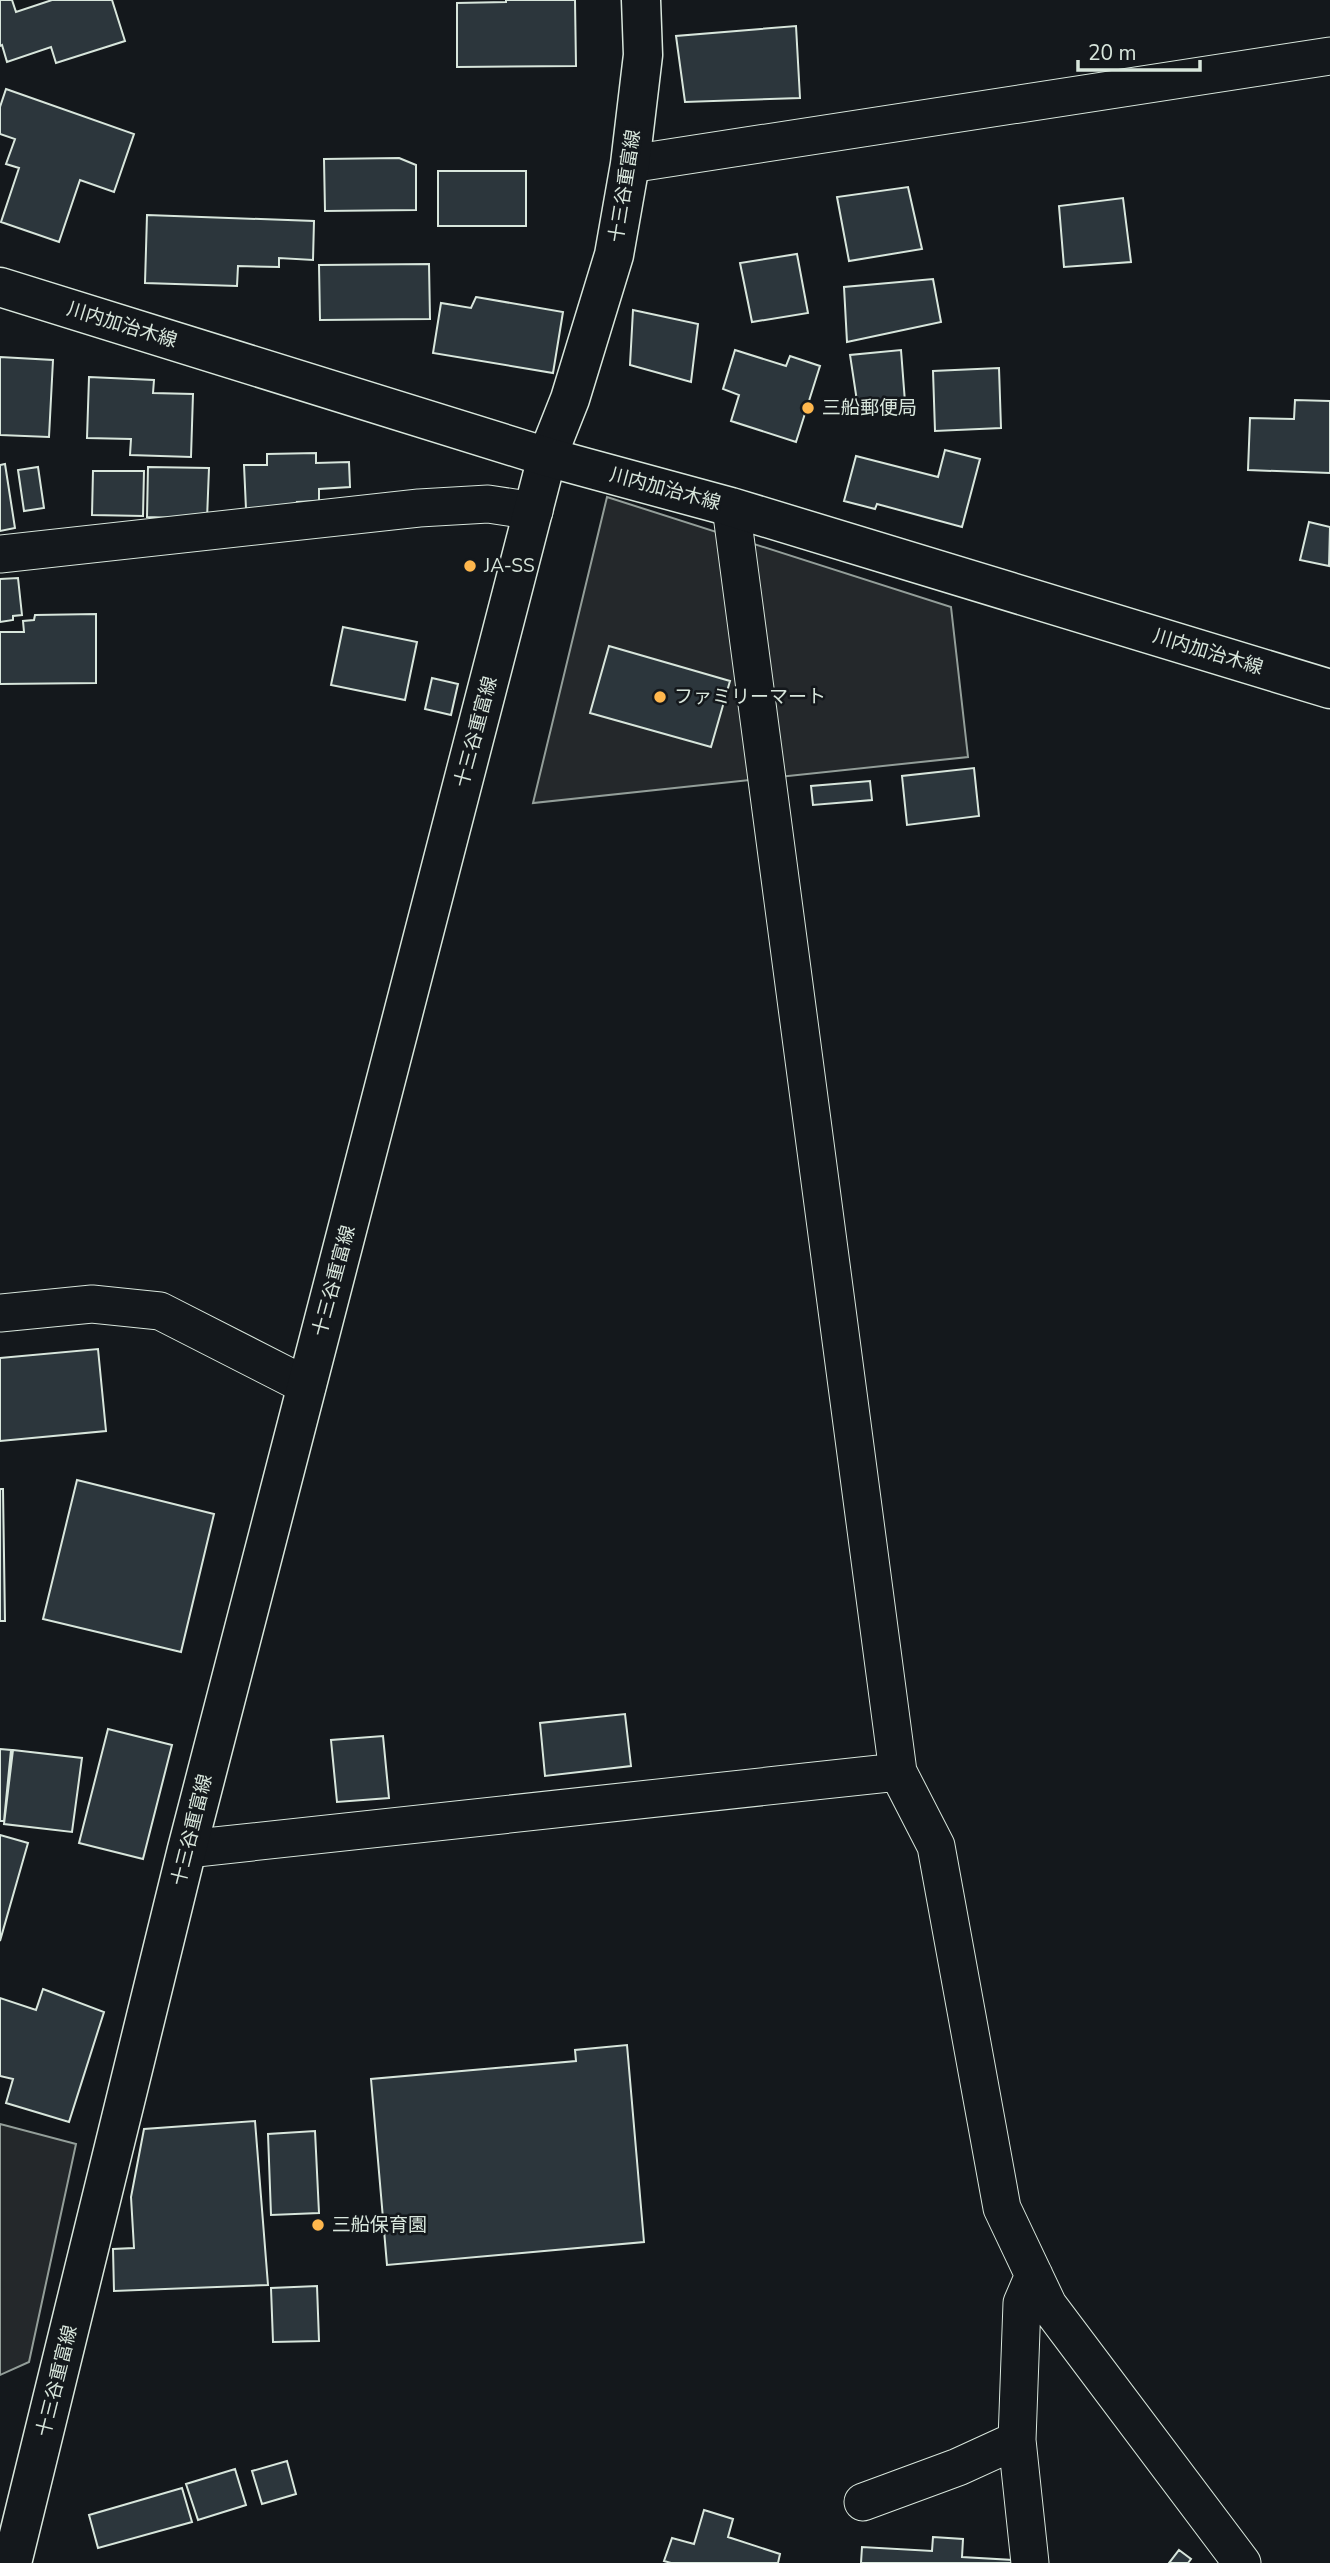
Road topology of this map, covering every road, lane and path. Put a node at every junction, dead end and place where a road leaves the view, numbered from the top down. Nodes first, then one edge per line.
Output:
1 (641, 0) edge
2 (1330, 56) edge
3 (630, 164) junction
4 (0, 287) edge
5 (547, 457) junction
6 (731, 507) junction
7 (534, 511) junction
8 (0, 554) edge
9 (1330, 689) edge
10 (0, 1313) edge
11 (307, 1386) junction
12 (898, 1772) junction
13 (187, 1849) junction
14 (1034, 2275) junction
15 (1017, 2440) junction
16 (863, 2502) dead end
17 (12, 2563) edge
18 (1030, 2563) edge
19 (1242, 2563) edge

1 - 3 main road, 十三谷重富線
2 - 3 street
3 - 5 main road, 十三谷重富線
4 - 5 main road, 川内加治木線
5 - 6 main road, 川内加治木線
5 - 7 main road, 十三谷重富線
6 - 9 main road, 川内加治木線
6 - 12 street
7 - 8 street
7 - 11 main road, 十三谷重富線
10 - 11 street
11 - 13 main road, 十三谷重富線
12 - 13 street
12 - 14 street
13 - 17 main road, 十三谷重富線
14 - 15 street
14 - 19 street
15 - 16 street
15 - 18 street

